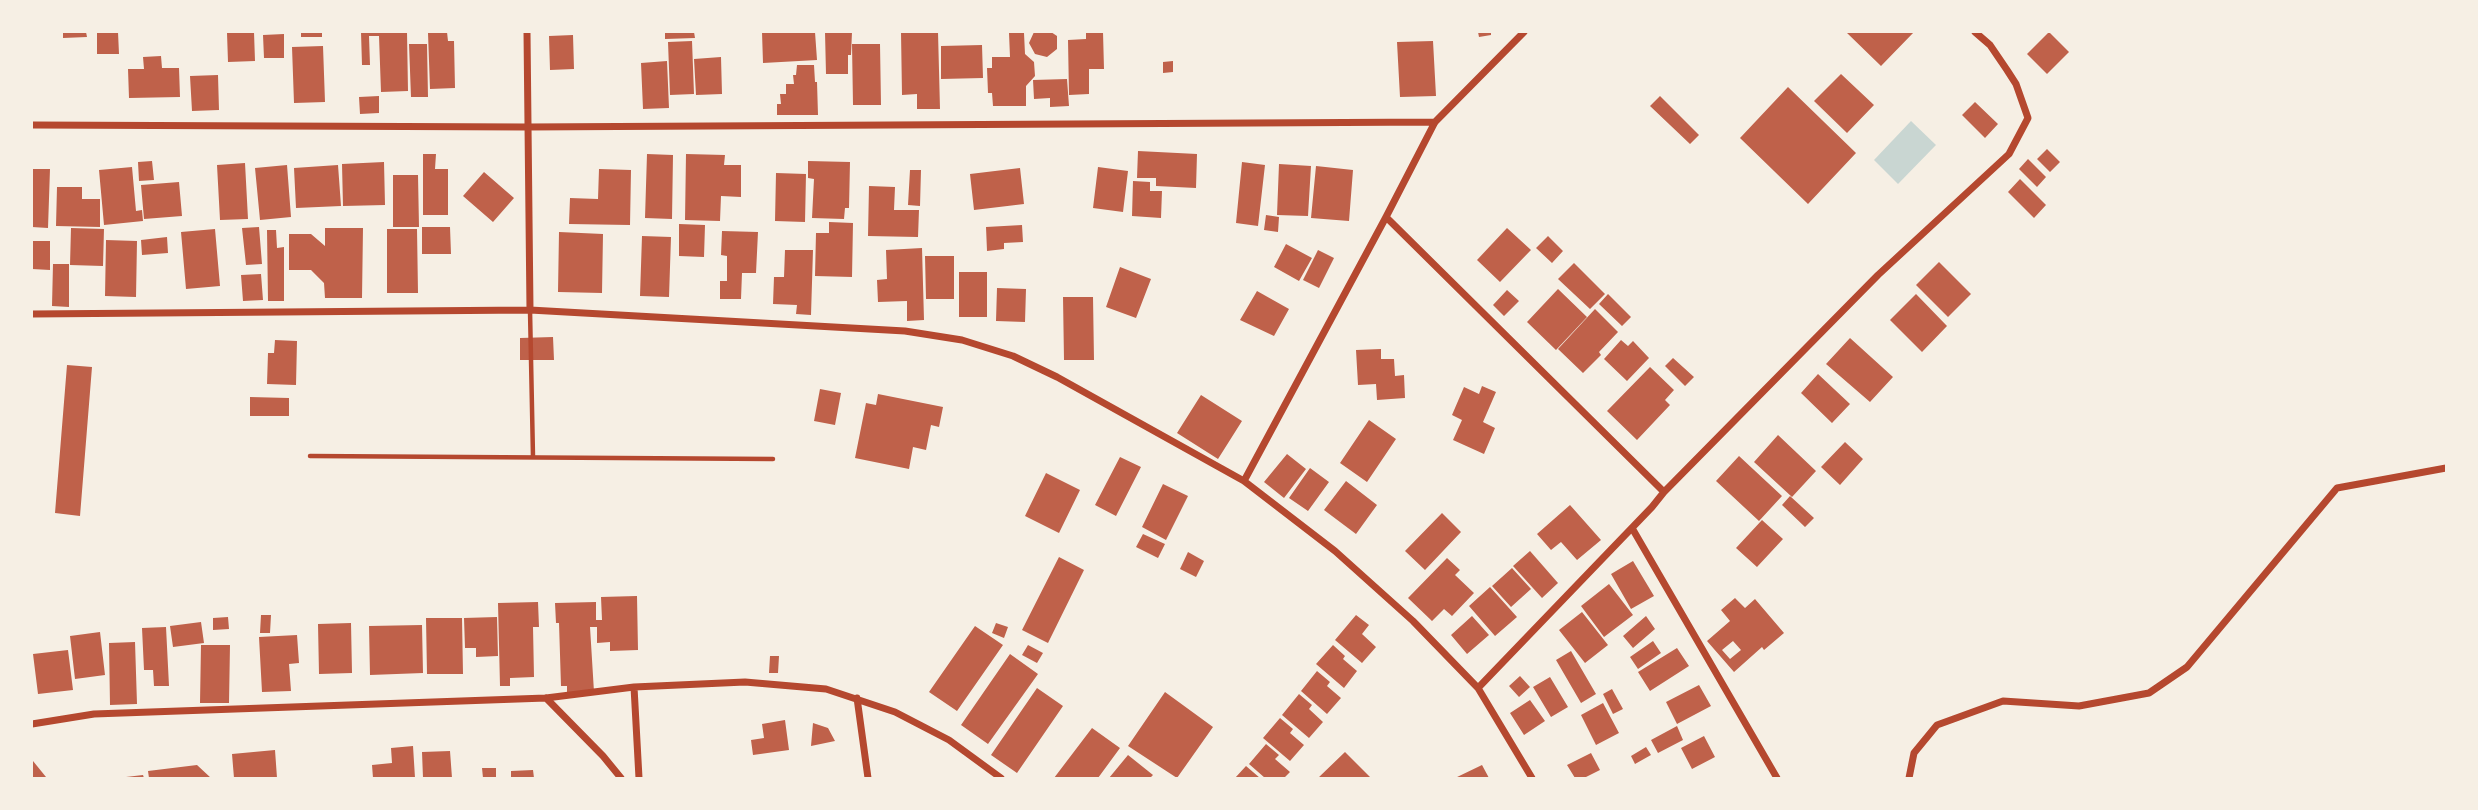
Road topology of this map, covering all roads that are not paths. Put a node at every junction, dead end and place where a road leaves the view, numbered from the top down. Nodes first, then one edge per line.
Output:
1 (527, 32) edge
2 (1524, 32) edge
3 (1975, 32) edge
4 (1435, 122) junction
5 (32, 125) edge
6 (527, 127) junction
7 (1387, 217) junction
8 (530, 310) junction
9 (32, 314) edge
10 (310, 456) dead end
11 (533, 457) junction
12 (773, 459) dead end
13 (2446, 468) edge
14 (1244, 481) junction
15 (1664, 492) junction
16 (1632, 528) junction
17 (634, 687) junction
18 (1478, 688) junction
19 (546, 698) junction
20 (857, 698) junction
21 (32, 724) edge
22 (621, 779) edge
23 (639, 779) edge
24 (868, 779) edge
25 (1001, 779) edge
26 (1532, 779) edge
27 (1777, 779) edge
28 (1909, 779) edge

1 - 6 street
2 - 4 street
3 - 15 street
4 - 6 street
4 - 7 street
5 - 6 street
6 - 8 street
7 - 14 street
7 - 15 street
8 - 9 street
8 - 11 lane
8 - 14 street
10 - 11 lane
11 - 12 lane
13 - 28 street
14 - 18 street
15 - 16 street
16 - 18 street
16 - 27 street
17 - 19 street
17 - 20 street
17 - 23 street
18 - 26 street
19 - 21 street
19 - 22 street
20 - 24 street
20 - 25 street

